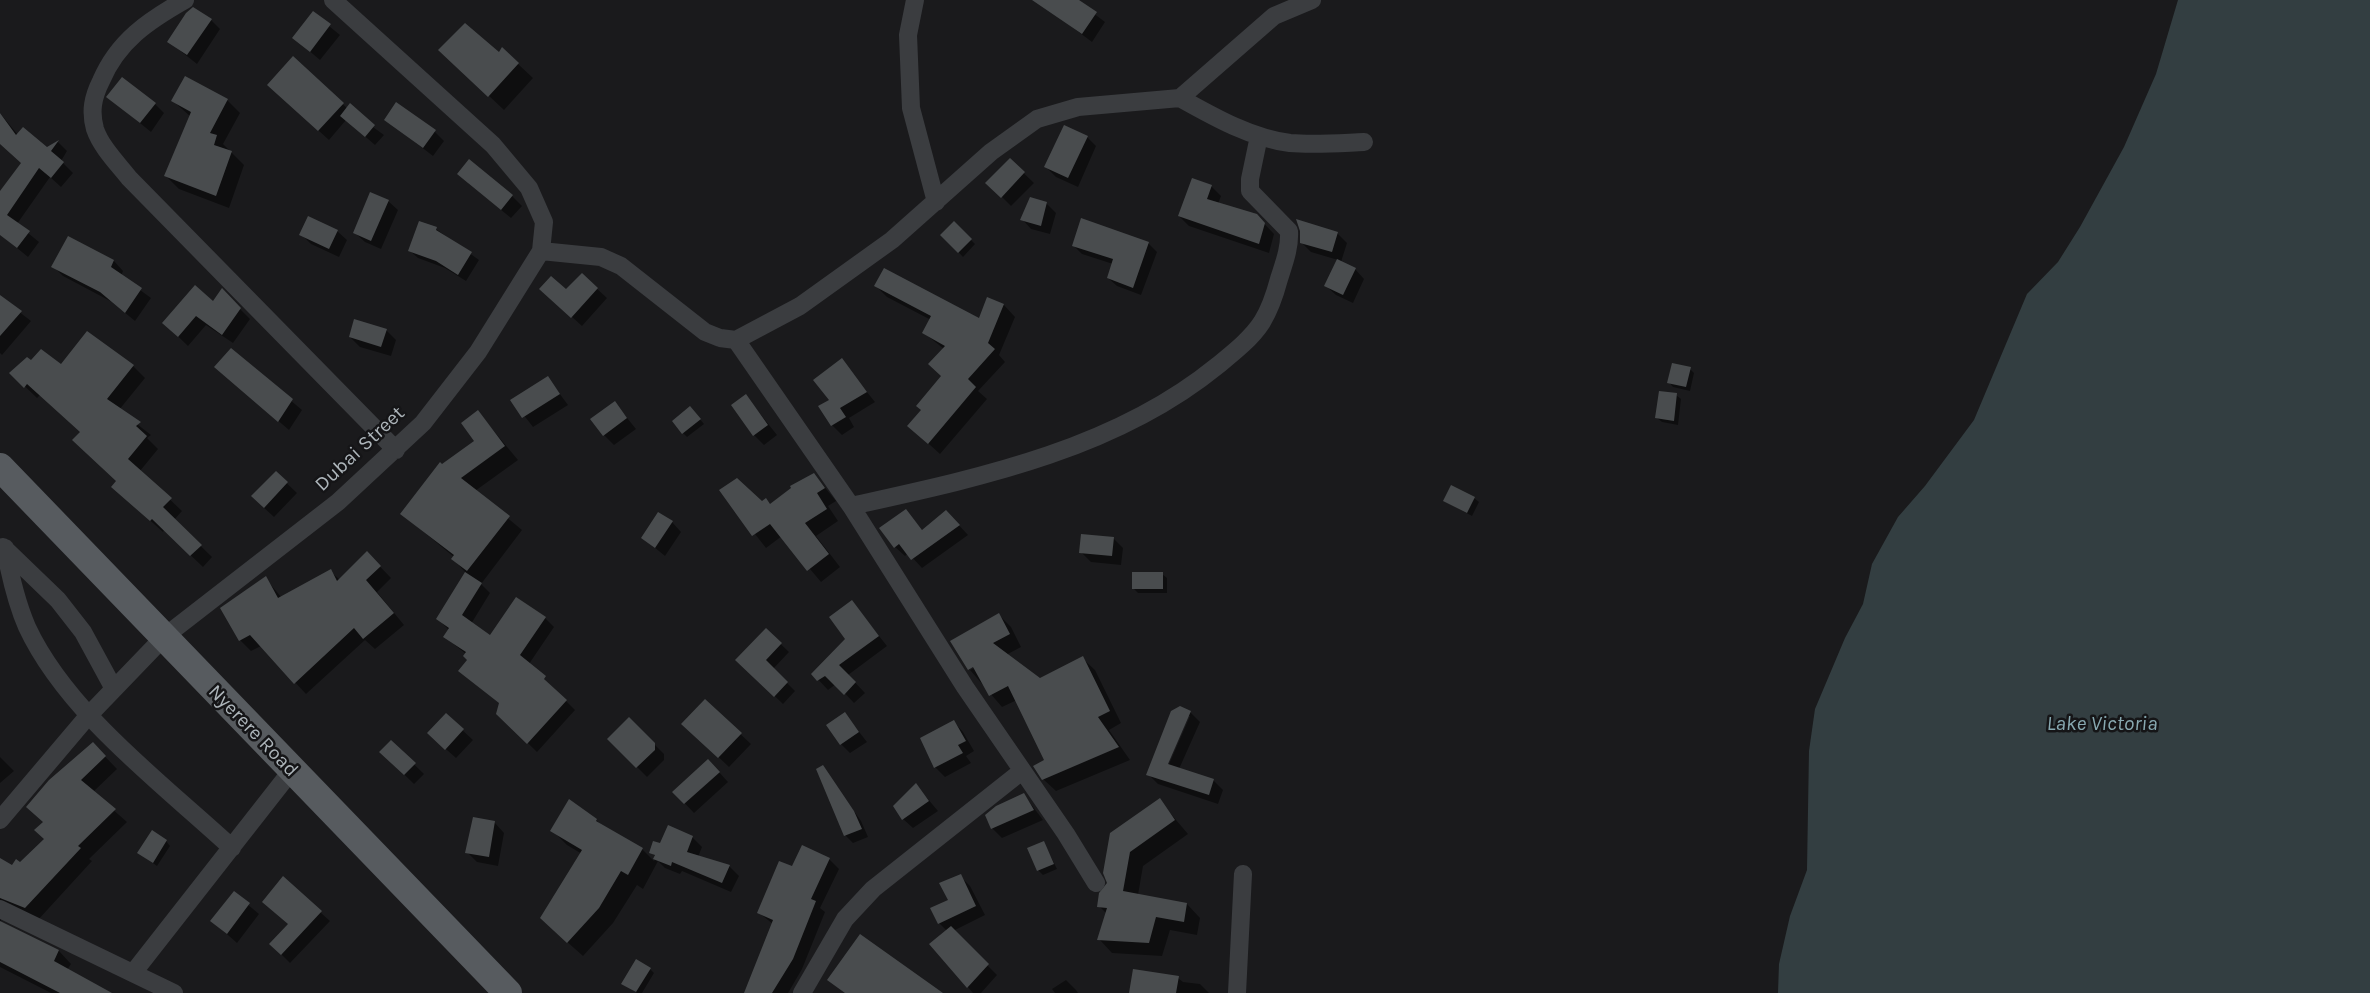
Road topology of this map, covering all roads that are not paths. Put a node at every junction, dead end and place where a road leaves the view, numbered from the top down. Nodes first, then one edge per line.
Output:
1 (184, 0) edge
2 (333, 0) edge
3 (915, 0) edge
4 (1312, 0) edge
5 (1180, 98) junction
6 (1259, 136) junction
7 (1364, 142) dead end
8 (936, 202) junction
9 (541, 251) junction
10 (736, 340) junction
11 (396, 450) junction
12 (0, 467) edge
13 (851, 506) junction
14 (2, 546) edge
15 (164, 637) junction
16 (114, 689) junction
17 (88, 716) junction
18 (292, 770) junction
19 (1022, 771) junction
20 (0, 820) edge
21 (232, 848) junction
22 (1243, 874) dead end
23 (1096, 883) dead end
24 (0, 909) edge
25 (133, 973) junction
26 (174, 993) edge
27 (508, 993) edge
28 (802, 993) edge
29 (1237, 993) edge

1 - 11 street
2 - 9 street
3 - 8 street
4 - 5 street
5 - 6 street
5 - 8 street
6 - 7 street
6 - 13 street
8 - 10 street
9 - 10 street
9 - 11 street, Dubai Street
10 - 13 street
11 - 15 street, Dubai Street
12 - 15 main road, Nyerere Road
13 - 19 street
14 - 16 street
14 - 17 street
15 - 16 street, Dubai Street
15 - 18 main road, Nyerere Road
16 - 17 street, Dubai Street
17 - 20 street, Dubai Street
17 - 21 street
18 - 21 street
18 - 27 main road, Nyerere Road
19 - 23 street
19 - 28 street
21 - 25 street
22 - 29 street
24 - 25 street
25 - 26 street

